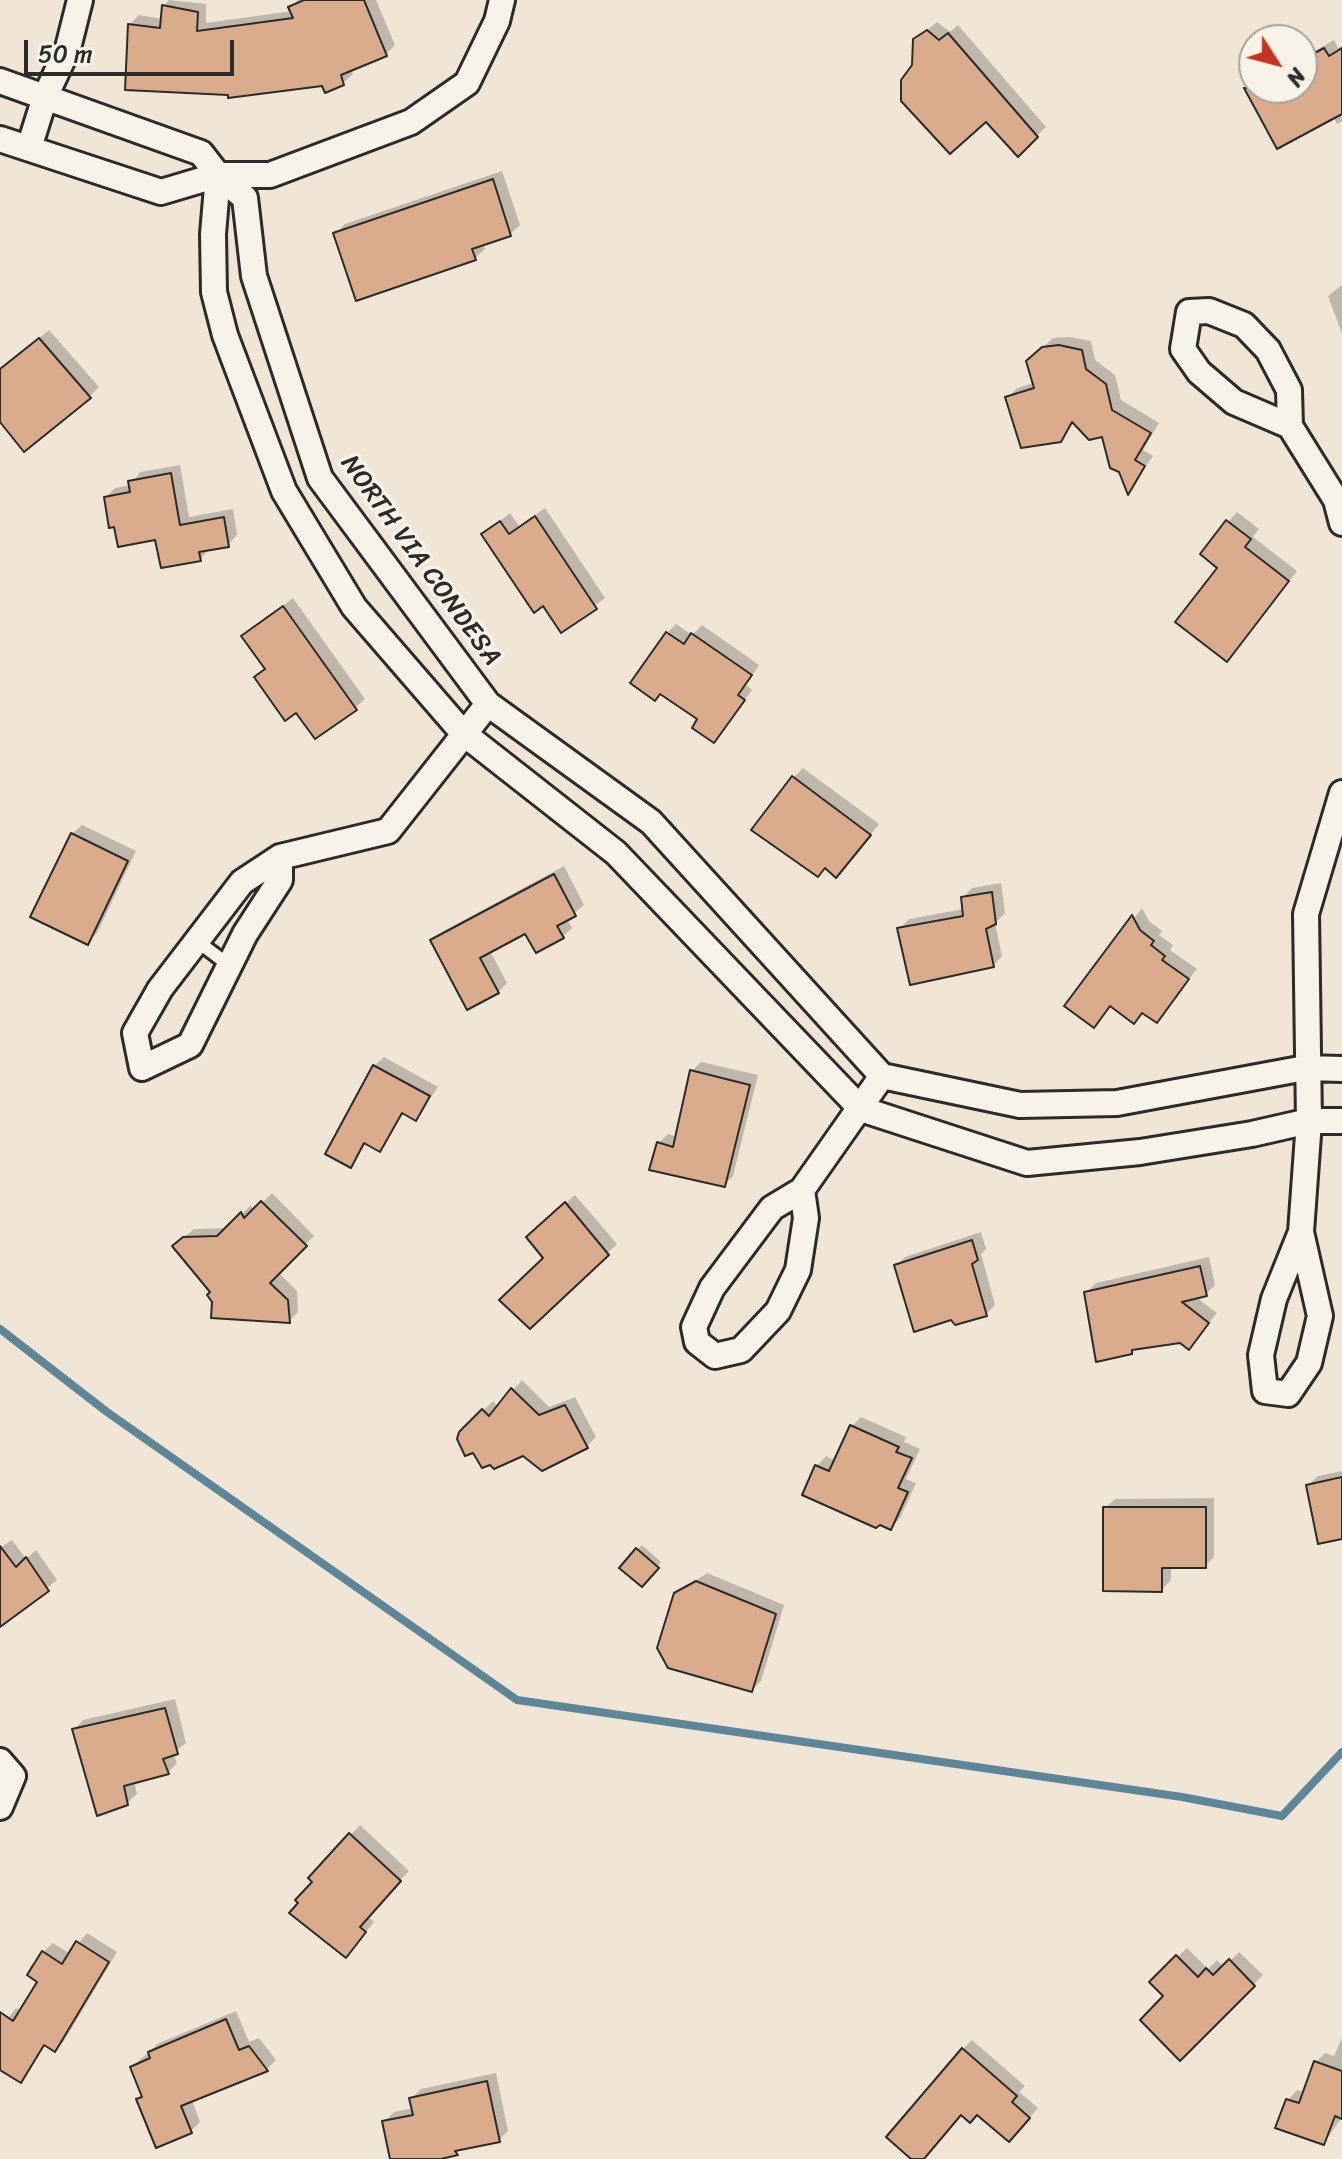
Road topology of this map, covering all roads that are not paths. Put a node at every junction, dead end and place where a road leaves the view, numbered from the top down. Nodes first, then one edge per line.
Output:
1 (80, 0) edge
2 (502, 0) edge
3 (0, 81) edge
4 (45, 97) junction
5 (0, 139) edge
6 (29, 148) junction
7 (218, 175) junction
8 (1290, 426) junction
9 (1342, 523) edge
10 (488, 704) junction
11 (463, 733) junction
12 (1342, 793) edge
13 (280, 857) junction
14 (197, 941) junction
15 (230, 966) junction
16 (1305, 1068) junction
17 (1342, 1069) edge
18 (882, 1076) junction
19 (861, 1109) junction
20 (1309, 1121) junction
21 (1342, 1121) edge
22 (802, 1190) junction
23 (1301, 1232) junction
24 (0, 1761) edge
25 (0, 1807) edge

1 - 4 street
2 - 7 street
3 - 4 street, NORTH VIA CONDESA
4 - 6 street
4 - 7 street, NORTH VIA CONDESA
5 - 6 street
6 - 7 street
7 - 10 street, NORTH VIA CONDESA
7 - 11 street
8 - 8 street
8 - 9 street
10 - 11 street
10 - 18 street, NORTH VIA CONDESA
11 - 13 street
11 - 19 street
12 - 16 street
13 - 14 street
13 - 15 street
14 - 15 lane
14 - 15 street
16 - 17 street
16 - 18 street
16 - 20 street
18 - 19 street
19 - 20 street
19 - 22 street
20 - 21 street
20 - 23 street
22 - 22 street
23 - 23 street
24 - 25 street

